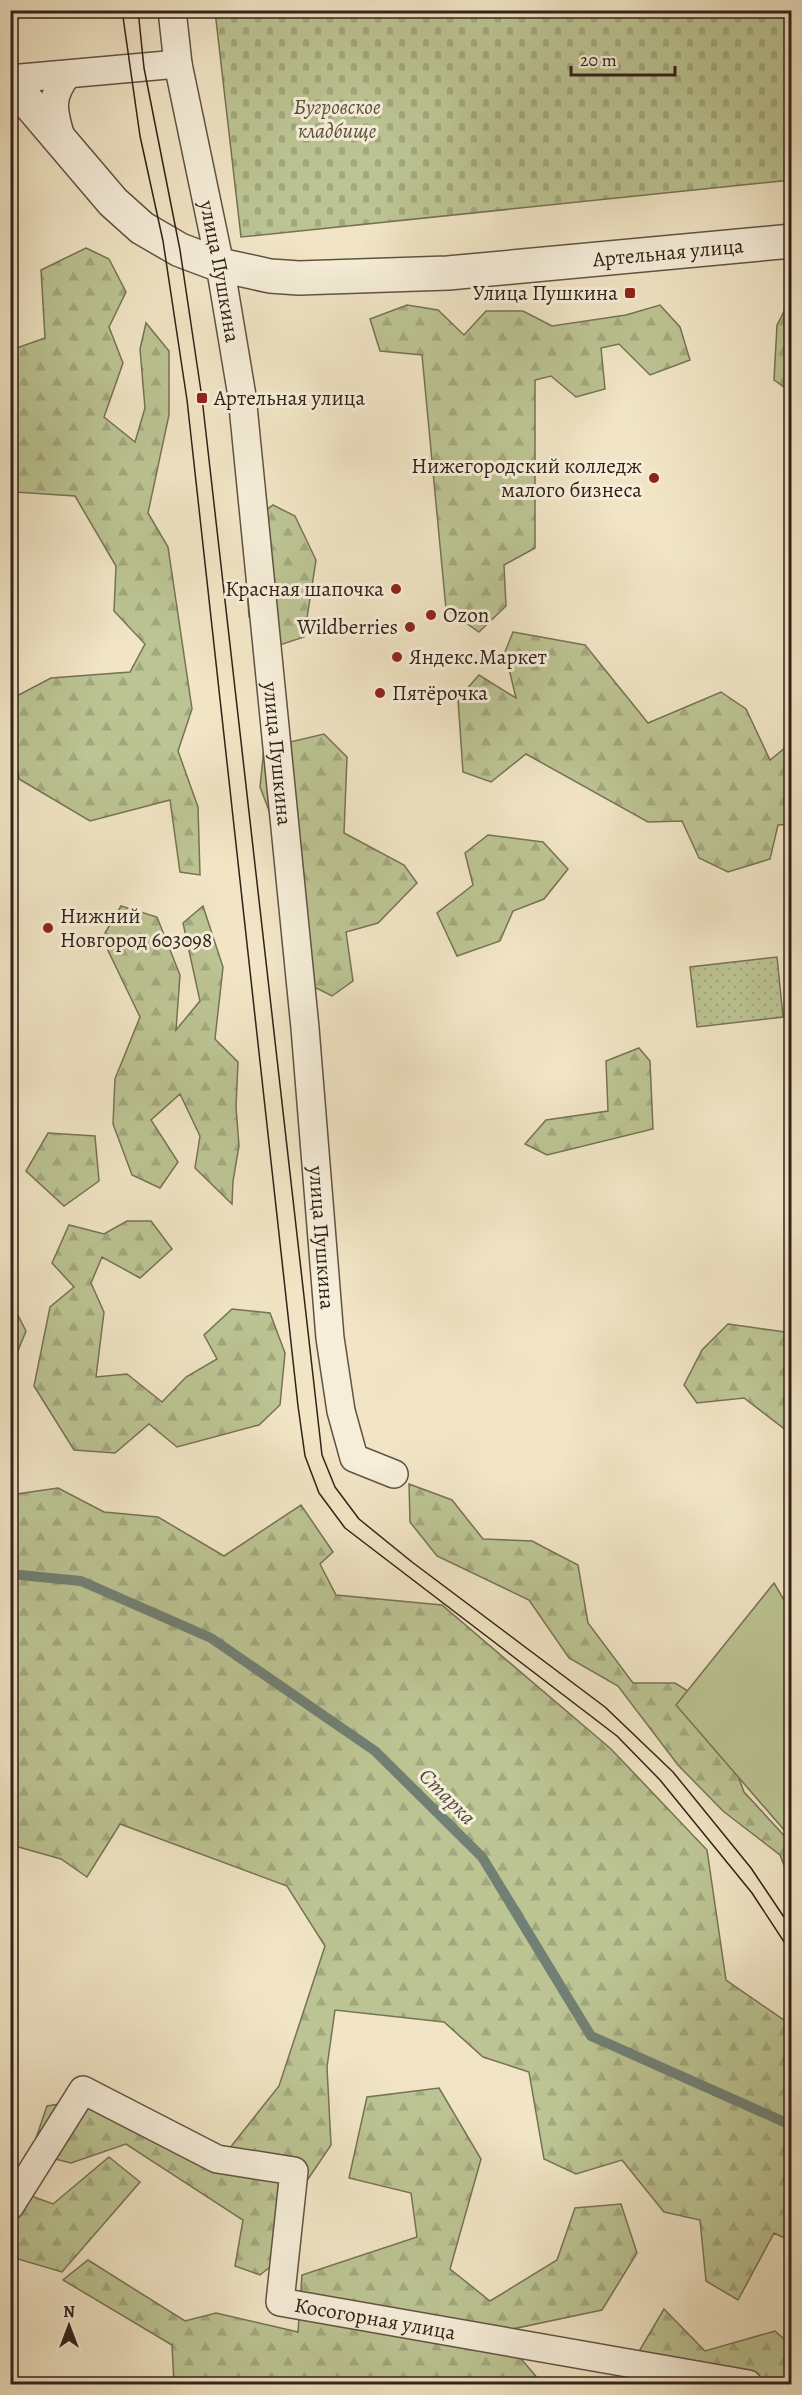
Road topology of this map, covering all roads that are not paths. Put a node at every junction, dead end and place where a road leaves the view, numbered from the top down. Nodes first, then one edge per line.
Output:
1 (172, 10) edge
2 (178, 64) junction
3 (68, 75) junction
4 (10, 80) edge
5 (63, 142) junction
6 (792, 241) edge
7 (219, 265) junction
8 (394, 1474) dead end
9 (10, 2206) edge
10 (748, 2384) edge

1 - 2 street, улица Пушкина
2 - 3 street, Артельная улица
2 - 7 street, улица Пушкина
3 - 4 street, Артельная улица
3 - 5 street
4 - 5 street, Артельная улица
5 - 7 street, Артельная улица
6 - 7 street, Артельная улица
7 - 8 street, улица Пушкина
9 - 10 street, Косогорная улица

